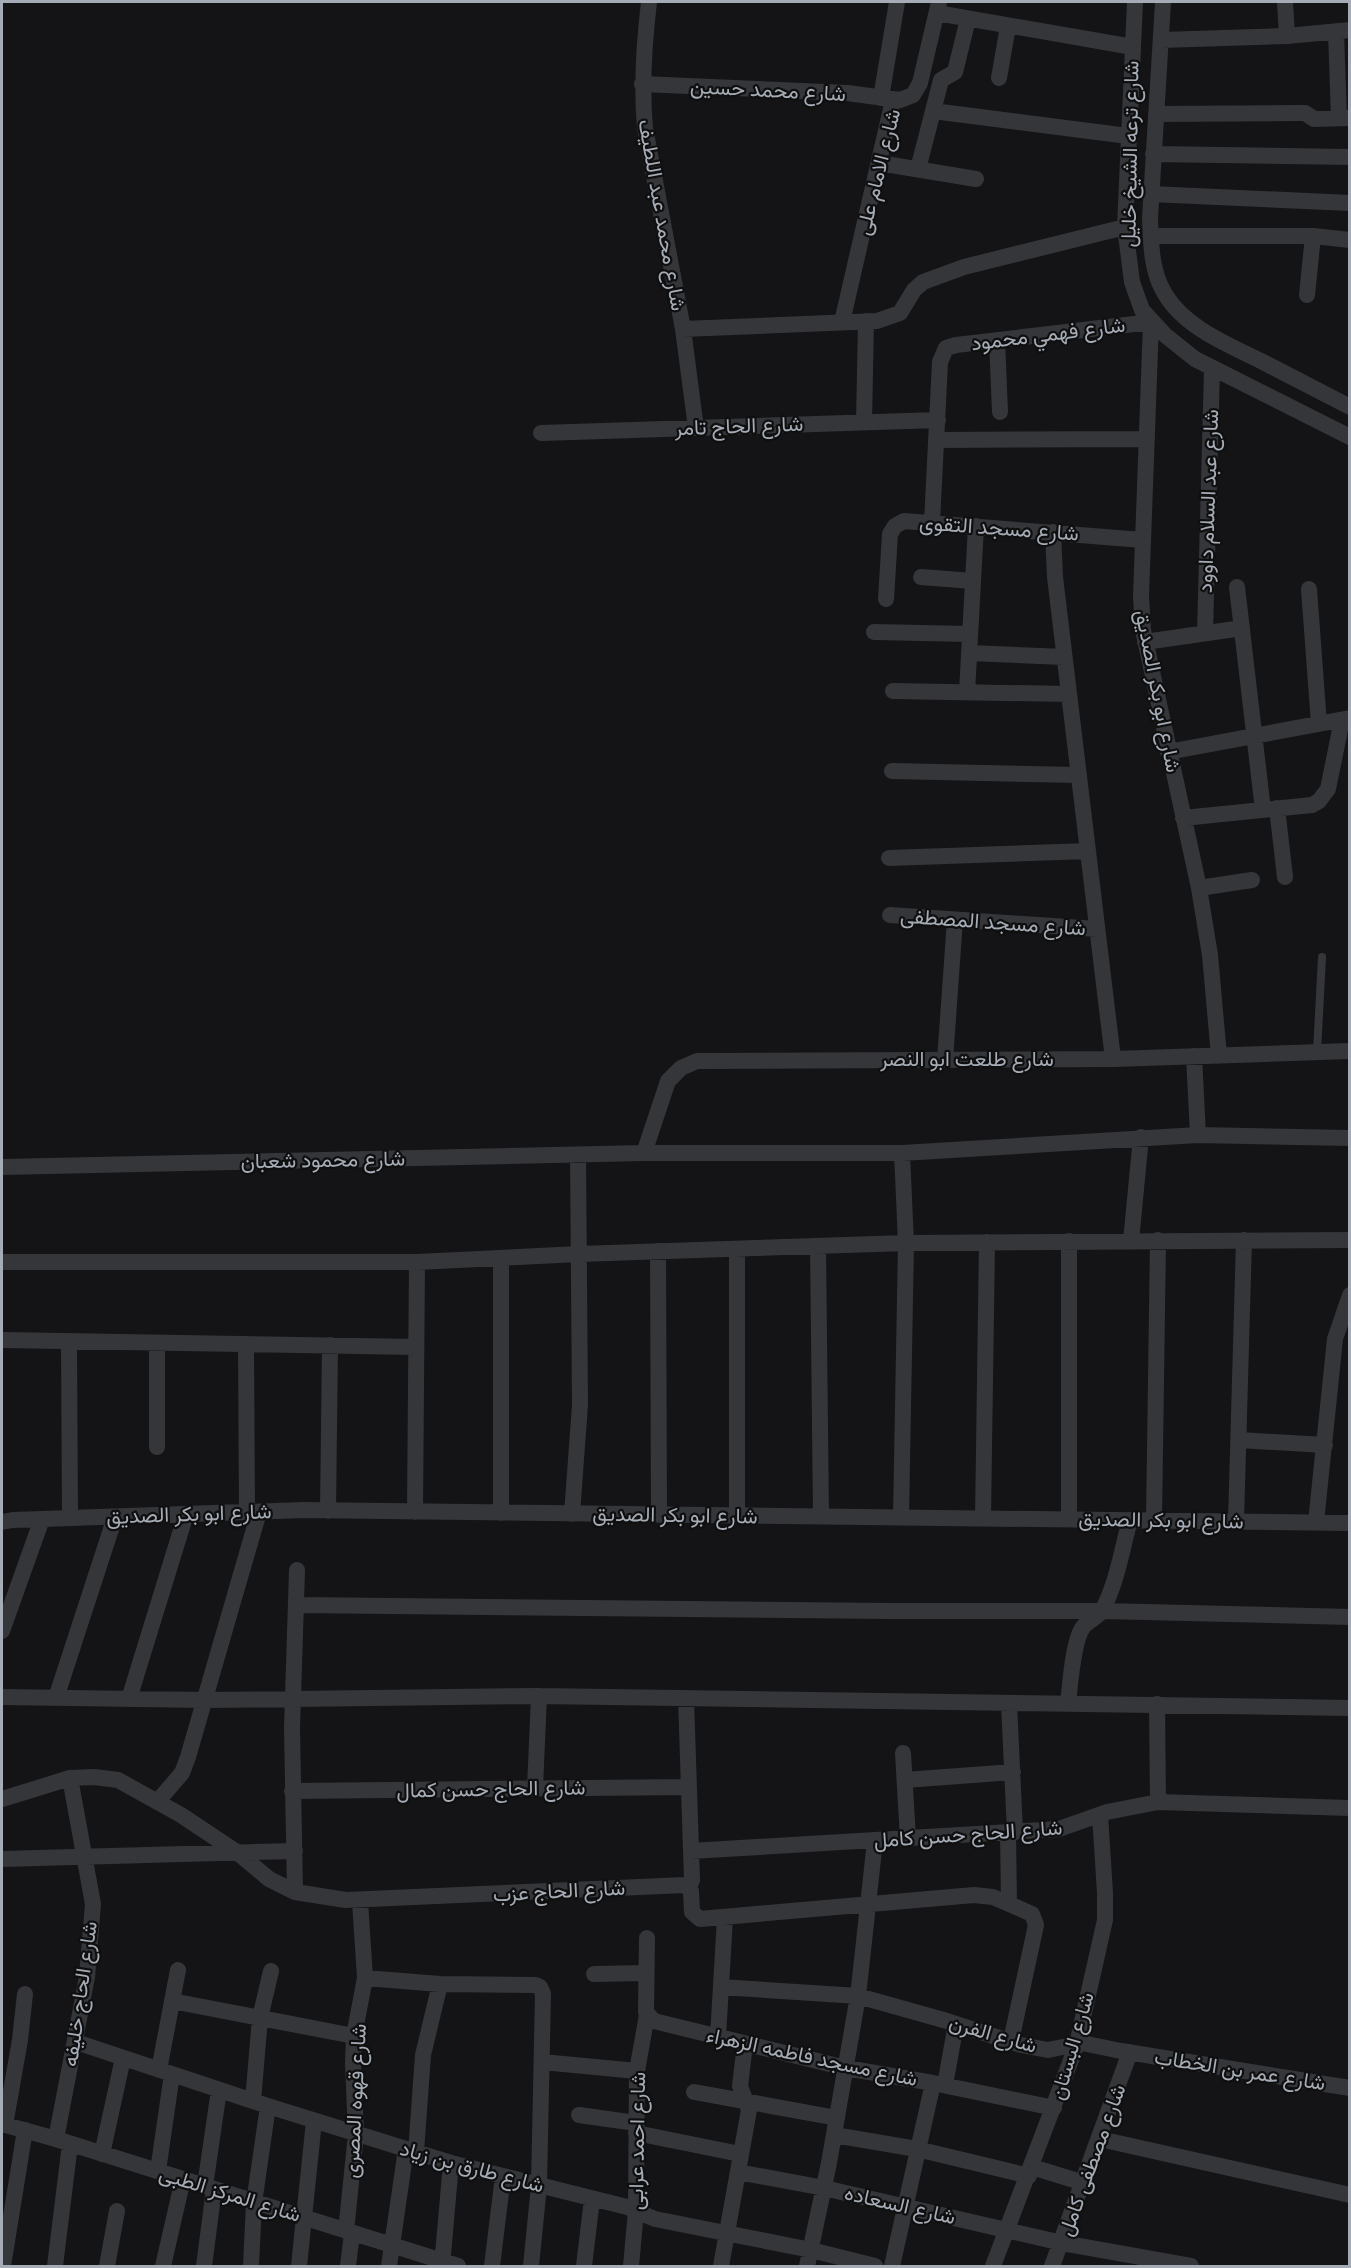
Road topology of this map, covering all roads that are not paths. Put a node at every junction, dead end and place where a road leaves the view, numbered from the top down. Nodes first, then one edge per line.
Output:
1 (649, 2) edge
2 (897, 2) edge
3 (1135, 2) edge
4 (1163, 2) edge
5 (1285, 2) edge
6 (938, 7) edge
7 (968, 19) junction
8 (1008, 26) junction
9 (1343, 31) edge
10 (1287, 36) junction
11 (1161, 40) junction
12 (1132, 47) junction
13 (999, 78) dead end
14 (642, 84) junction
15 (887, 99) junction
16 (933, 111) junction
17 (1156, 114) junction
18 (1344, 118) edge
19 (1128, 136) junction
20 (1153, 154) junction
21 (1350, 157) edge
22 (879, 163) junction
23 (918, 169) junction
24 (976, 179) dead end
25 (1151, 194) junction
26 (1350, 203) edge
27 (1125, 227) junction
28 (1151, 236) junction
29 (1313, 236) junction
30 (1350, 240) edge
31 (1307, 295) dead end
32 (866, 321) junction
33 (842, 322) junction
34 (1151, 322) junction
35 (682, 329) junction
36 (997, 340) junction
37 (1212, 369) junction
38 (1348, 401) edge
39 (1000, 412) dead end
40 (938, 420) junction
41 (864, 422) junction
42 (696, 428) junction
43 (541, 433) dead end
44 (1350, 437) edge
45 (937, 440) junction
46 (1147, 440) junction
47 (932, 523) junction
48 (976, 526) junction
49 (1053, 532) junction
50 (1143, 540) junction
51 (921, 577) dead end
52 (973, 581) junction
53 (1237, 587) dead end
54 (1309, 589) dead end
55 (886, 599) dead end
56 (1242, 628) junction
57 (874, 632) dead end
58 (1204, 633) junction
59 (970, 634) junction
60 (1145, 642) junction
61 (969, 653) junction
62 (1064, 657) junction
63 (894, 691) dead end
64 (967, 692) junction
65 (1069, 694) junction
66 (1346, 719) edge
67 (1319, 724) junction
68 (1254, 736) junction
69 (1168, 752) junction
70 (892, 771) dead end
71 (1079, 776) junction
72 (1270, 809) junction
73 (1183, 818) junction
74 (1088, 850) junction
75 (890, 858) dead end
76 (1285, 877) dead end
77 (1252, 880) dead end
78 (1199, 888) junction
79 (890, 915) dead end
80 (956, 920) junction
81 (1097, 929) junction
82 (1322, 957) dead end
83 (1350, 1051) edge
84 (1317, 1052) junction
85 (1194, 1056) junction
86 (1219, 1056) junction
87 (1113, 1059) junction
88 (945, 1060) junction
89 (1198, 1135) junction
90 (1141, 1137) junction
91 (1350, 1138) edge
92 (902, 1153) junction
93 (644, 1154) junction
94 (578, 1155) junction
95 (2, 1167) edge
96 (1131, 1240) junction
97 (1158, 1240) junction
98 (1244, 1240) junction
99 (1350, 1240) edge
100 (1069, 1241) junction
101 (987, 1242) junction
102 (906, 1243) junction
103 (818, 1246) junction
104 (737, 1249) junction
105 (658, 1251) junction
106 (579, 1254) junction
107 (501, 1259) junction
108 (2, 1262) edge
109 (417, 1262) junction
110 (1350, 1295) edge
111 (2, 1340) edge
112 (69, 1342) junction
113 (157, 1342) junction
114 (246, 1344) junction
115 (330, 1345) junction
116 (417, 1347) junction
117 (1239, 1440) junction
118 (1325, 1445) junction
119 (157, 1447) dead end
120 (328, 1510) junction
121 (253, 1512) junction
122 (416, 1512) junction
123 (501, 1513) junction
124 (186, 1514) junction
125 (572, 1514) junction
126 (659, 1515) junction
127 (737, 1516) junction
128 (821, 1516) junction
129 (115, 1517) junction
130 (902, 1517) junction
131 (70, 1518) junction
132 (983, 1518) junction
133 (42, 1519) junction
134 (1069, 1519) junction
135 (1130, 1520) junction
136 (1154, 1520) junction
137 (1236, 1521) junction
138 (2, 1522) edge
139 (1317, 1522) junction
140 (1350, 1523) edge
141 (297, 1570) dead end
142 (297, 1605) junction
143 (1103, 1611) junction
144 (1350, 1617) edge
145 (2, 1631) edge
146 (539, 1696) junction
147 (2, 1697) edge
148 (56, 1698) junction
149 (686, 1698) junction
150 (129, 1699) junction
151 (293, 1699) junction
152 (205, 1700) junction
153 (1010, 1703) junction
154 (1068, 1704) junction
155 (1158, 1704) junction
156 (1350, 1708) edge
157 (903, 1753) dead end
158 (1013, 1772) junction
159 (70, 1778) junction
160 (905, 1780) junction
161 (689, 1787) junction
162 (536, 1788) junction
163 (292, 1791) junction
164 (2, 1799) edge
165 (157, 1802) junction
166 (1158, 1802) junction
167 (1350, 1809) edge
168 (1100, 1815) junction
169 (1012, 1832) junction
170 (908, 1839) junction
171 (875, 1841) junction
172 (295, 1851) junction
173 (691, 1851) junction
174 (238, 1853) junction
175 (85, 1857) junction
176 (2, 1859) edge
177 (689, 1887) junction
178 (295, 1892) junction
179 (360, 1901) junction
180 (1009, 1904) junction
181 (867, 1905) junction
182 (725, 1918) junction
183 (647, 1938) dead end
184 (178, 1970) dead end
185 (271, 1971) dead end
186 (646, 1973) junction
187 (594, 1974) dead end
188 (365, 1978) junction
189 (440, 1984) junction
190 (721, 1987) junction
191 (25, 1994) dead end
192 (858, 1996) junction
193 (172, 2001) junction
194 (647, 2015) junction
195 (260, 2018) junction
196 (956, 2024) junction
197 (354, 2036) junction
198 (718, 2037) junction
199 (76, 2042) junction
200 (1011, 2042) junction
201 (745, 2044) junction
202 (1077, 2044) junction
203 (1130, 2052) junction
204 (123, 2058) junction
205 (542, 2062) junction
206 (846, 2068) junction
207 (638, 2071) junction
208 (166, 2072) junction
209 (939, 2084) junction
210 (1350, 2088) edge
211 (219, 2090) junction
212 (694, 2092) dead end
213 (747, 2102) junction
214 (261, 2104) junction
215 (1054, 2108) junction
216 (579, 2115) dead end
217 (837, 2118) junction
218 (314, 2121) junction
219 (3, 2124) edge
220 (636, 2128) junction
221 (25, 2130) junction
222 (356, 2134) junction
223 (834, 2135) junction
224 (1100, 2139) junction
225 (63, 2141) junction
226 (917, 2149) junction
227 (411, 2151) junction
228 (102, 2154) junction
229 (740, 2154) junction
230 (451, 2163) junction
231 (158, 2171) junction
232 (1030, 2171) junction
233 (738, 2172) junction
234 (503, 2176) junction
235 (183, 2179) junction
236 (1084, 2183) junction
237 (539, 2186) junction
238 (210, 2188) junction
239 (824, 2188) junction
240 (1350, 2195) edge
241 (592, 2199) junction
242 (254, 2203) junction
243 (905, 2206) junction
244 (117, 2211) dead end
245 (636, 2211) junction
246 (303, 2216) junction
247 (1008, 2229) junction
248 (349, 2232) junction
249 (726, 2233) junction
250 (1062, 2242) junction
251 (392, 2246) junction
252 (809, 2258) edge
253 (447, 2265) edge
254 (3, 2266) edge
255 (55, 2266) edge
256 (107, 2266) edge
257 (164, 2266) edge
258 (204, 2266) edge
259 (250, 2266) edge
260 (298, 2266) edge
261 (348, 2266) edge
262 (389, 2266) edge
263 (492, 2266) edge
264 (531, 2266) edge
265 (584, 2266) edge
266 (631, 2266) edge
267 (721, 2266) edge
268 (875, 2266) edge
269 (892, 2266) edge
270 (993, 2266) edge
271 (1052, 2266) edge
272 (1191, 2266) edge

1 - 14 street, شارع محمد عبد اللطيف
2 - 15 street
3 - 12 street, شارع ترعه الشيخ خليل
4 - 11 street, شارع ترعه الشيخ خليل
5 - 10 street
6 - 7 street
6 - 15 street, شارع الامام على
7 - 8 street
7 - 16 street
8 - 12 street
8 - 13 street
9 - 10 street
9 - 18 street
10 - 11 street
11 - 17 street, شارع ترعه الشيخ خليل
12 - 19 street, شارع ترعه الشيخ خليل
14 - 15 street, شارع محمد حسين
14 - 35 street, شارع محمد عبد اللطيف
15 - 22 street, شارع الامام على
16 - 19 street
16 - 23 street
17 - 18 street
17 - 20 street, شارع ترعه الشيخ خليل
19 - 27 street, شارع ترعه الشيخ خليل
20 - 21 street
20 - 25 street, شارع ترعه الشيخ خليل
22 - 23 street
22 - 33 street, شارع الامام على
23 - 24 street
25 - 26 street
25 - 28 street, شارع ترعه الشيخ خليل
27 - 32 street
27 - 34 street, شارع ترعه الشيخ خليل
28 - 29 street
28 - 38 street, شارع ترعه الشيخ خليل
29 - 30 street
29 - 31 street
32 - 33 street
32 - 41 street
33 - 35 street
34 - 36 street, شارع فهمي محمود
34 - 37 street, شارع ترعه الشيخ خليل
34 - 46 street, شارع ابو بكر الصديق
35 - 42 street, شارع محمد عبد اللطيف
36 - 39 street
36 - 40 street, شارع فهمي محمود
37 - 44 street, شارع ترعه الشيخ خليل
37 - 58 street, شارع عبد السلام داوود
40 - 41 street, شارع الحاج تامر
40 - 45 street
41 - 42 street, شارع الحاج تامر
42 - 43 street, شارع الحاج تامر
45 - 46 street
45 - 47 street
46 - 50 street, شارع ابو بكر الصديق
47 - 48 street, شارع مسجد التقوى
47 - 55 street, شارع مسجد التقوى
48 - 49 street, شارع مسجد التقوى
48 - 52 street
49 - 50 street, شارع مسجد التقوى
49 - 62 street
50 - 60 street, شارع ابو بكر الصديق
51 - 52 street
52 - 59 street
53 - 56 street, شارع عبد السلام داوود
54 - 67 street
56 - 58 street
56 - 68 street, شارع عبد السلام داوود
57 - 59 street
58 - 60 street
59 - 61 street
60 - 69 street, شارع ابو بكر الصديق
61 - 62 street
61 - 64 street
62 - 65 street
63 - 64 street
64 - 65 street
65 - 71 street
66 - 67 street
66 - 72 street
67 - 68 street
68 - 69 street
68 - 72 street, شارع عبد السلام داوود
69 - 73 street, شارع ابو بكر الصديق
70 - 71 street
71 - 74 street
72 - 73 street
72 - 76 street, شارع عبد السلام داوود
73 - 78 street, شارع ابو بكر الصديق
74 - 75 street
74 - 81 street
77 - 78 street
78 - 86 street, شارع ابو بكر الصديق
79 - 80 street, شارع مسجد المصطفى
80 - 81 street, شارع مسجد المصطفى
80 - 88 street
81 - 87 street
82 - 84 lane
83 - 84 street, شارع طلعت ابو النصر
84 - 86 street, شارع طلعت ابو النصر
85 - 86 street, شارع طلعت ابو النصر
85 - 87 street, شارع طلعت ابو النصر
85 - 89 street
87 - 88 street, شارع طلعت ابو النصر
88 - 93 street, شارع طلعت ابو النصر
89 - 90 street, شارع محمود شعبان
89 - 91 street, شارع محمود شعبان
90 - 92 street, شارع محمود شعبان
90 - 96 street
92 - 93 street, شارع محمود شعبان
92 - 102 street
93 - 94 street, شارع محمود شعبان
94 - 95 street, شارع محمود شعبان
94 - 106 street
96 - 97 street
96 - 100 street
97 - 98 street
97 - 136 street
98 - 99 street
98 - 117 street
100 - 101 street
100 - 134 street
101 - 102 street
101 - 132 street
102 - 103 street
102 - 130 street
103 - 104 street
103 - 128 street
104 - 105 street
104 - 127 street
105 - 106 street
105 - 126 street
106 - 107 street
106 - 125 street
107 - 109 street
107 - 123 street
108 - 109 street
109 - 116 street
110 - 118 street
111 - 112 street
112 - 113 street
112 - 131 street
113 - 114 street
113 - 119 street
114 - 115 street
114 - 121 street
115 - 116 street
115 - 120 street
116 - 122 street
117 - 118 street
117 - 137 street
118 - 139 street
120 - 121 street, شارع ابو بكر الصديق
120 - 122 street, شارع ابو بكر الصديق
121 - 124 street, شارع ابو بكر الصديق
121 - 152 street
122 - 123 street, شارع ابو بكر الصديق
123 - 125 street, شارع ابو بكر الصديق
124 - 129 street, شارع ابو بكر الصديق
124 - 150 street
125 - 126 street, شارع ابو بكر الصديق
126 - 127 street, شارع ابو بكر الصديق
127 - 128 street, شارع ابو بكر الصديق
128 - 130 street, شارع ابو بكر الصديق
129 - 131 street, شارع ابو بكر الصديق
129 - 148 street
130 - 132 street, شارع ابو بكر الصديق
131 - 133 street, شارع ابو بكر الصديق
132 - 134 street, شارع ابو بكر الصديق
133 - 138 street, شارع ابو بكر الصديق
133 - 145 street
134 - 135 street, شارع ابو بكر الصديق
135 - 136 street, شارع ابو بكر الصديق
135 - 143 street
136 - 137 street, شارع ابو بكر الصديق
137 - 139 street, شارع ابو بكر الصديق
139 - 140 street, شارع ابو بكر الصديق
141 - 142 street
142 - 143 street
142 - 151 street
143 - 144 street
143 - 154 street
146 - 149 street
146 - 151 street
146 - 162 street
147 - 148 street
148 - 150 street
149 - 153 street
149 - 161 street
150 - 152 street
151 - 152 street
151 - 163 street
152 - 165 street
153 - 154 street
153 - 158 street
154 - 155 street
155 - 156 street
155 - 166 street
157 - 160 street
158 - 160 street
158 - 169 street
159 - 164 street, شارع الحاج عزب
159 - 165 street, شارع الحاج عزب
159 - 175 street, شارع الحاج خليفه
160 - 170 street
161 - 162 street, شارع الحاج حسن كمال
161 - 173 street
162 - 163 street, شارع الحاج حسن كمال
163 - 172 street
165 - 174 street, شارع الحاج عزب
166 - 167 street, شارع الحاج حسن كامل
166 - 168 street, شارع الحاج حسن كامل
168 - 169 street, شارع الحاج حسن كامل
168 - 202 street, شارع البستان
169 - 170 street, شارع الحاج حسن كامل
169 - 180 street
170 - 171 street, شارع الحاج حسن كامل
171 - 173 street, شارع الحاج حسن كامل
171 - 181 street
172 - 174 street
172 - 178 street
173 - 177 street
174 - 175 street
174 - 178 street, شارع الحاج عزب
175 - 176 street
175 - 199 street, شارع الحاج خليفه
177 - 179 street, شارع الحاج عزب
177 - 182 street
178 - 179 street, شارع الحاج عزب
179 - 188 street, شارع قهوه المصرى
180 - 181 street
180 - 200 street
181 - 182 street
181 - 192 street
182 - 190 street
183 - 186 street
184 - 193 street
185 - 195 street
186 - 187 street
186 - 194 street
188 - 189 street
188 - 197 street, شارع قهوه المصرى
189 - 205 street
189 - 227 street
190 - 192 street, شارع الفرن
190 - 198 street
191 - 219 street
192 - 196 street, شارع الفرن
192 - 206 street
193 - 195 street
193 - 208 street
194 - 198 street, شارع مسجد فاطمه الزهراء
194 - 207 street, شارع احمد عرابى
195 - 197 street
195 - 214 street
196 - 200 street, شارع الفرن
196 - 209 street
197 - 222 street, شارع قهوه المصرى
198 - 201 street, شارع مسجد فاطمه الزهراء
199 - 204 street, شارع طارق بن زياد
199 - 225 street, شارع الحاج خليفه
200 - 202 street, شارع الفرن
201 - 206 street, شارع مسجد فاطمه الزهراء
201 - 213 street
202 - 203 street, شارع الفرن
202 - 215 street, شارع البستان
203 - 210 street, شارع عمر بن الخطاب
203 - 224 street, شارع مصطفى كامل
204 - 208 street, شارع طارق بن زياد
204 - 228 street
205 - 207 street
205 - 237 street
206 - 209 street, شارع مسجد فاطمه الزهراء
206 - 217 street
207 - 220 street, شارع احمد عرابى
208 - 211 street, شارع طارق بن زياد
208 - 231 street
209 - 215 street, شارع مسجد فاطمه الزهراء
209 - 226 street
211 - 214 street, شارع طارق بن زياد
211 - 238 street
212 - 213 street
213 - 217 street
213 - 229 street
214 - 218 street, شارع طارق بن زياد
214 - 242 street
215 - 232 street, شارع البستان
216 - 220 street
217 - 223 street
218 - 222 street, شارع طارق بن زياد
218 - 246 street
219 - 221 street, شارع المركز الطبى
220 - 229 street
220 - 245 street, شارع احمد عرابى
221 - 225 street, شارع المركز الطبى
221 - 254 street
222 - 227 street, شارع طارق بن زياد
222 - 248 street, شارع قهوه المصرى
223 - 226 street
223 - 239 street
224 - 236 street, شارع مصطفى كامل
224 - 240 street
225 - 228 street, شارع المركز الطبى
225 - 255 street, شارع الحاج خليفه
226 - 232 street
226 - 243 street
227 - 230 street, شارع طارق بن زياد
227 - 251 street
228 - 231 street, شارع المركز الطبى
229 - 233 street
230 - 234 street, شارع طارق بن زياد
230 - 253 street
231 - 235 street, شارع المركز الطبى
232 - 236 street
232 - 247 street, شارع البستان
233 - 239 street, شارع السعاده
233 - 249 street
234 - 237 street, شارع طارق بن زياد
234 - 263 street
235 - 238 street, شارع المركز الطبى
235 - 257 street
236 - 250 street, شارع مصطفى كامل
237 - 241 street, شارع طارق بن زياد
237 - 264 street
238 - 242 street, شارع المركز الطبى
238 - 258 street
239 - 243 street, شارع السعاده
239 - 252 street
241 - 245 street, شارع طارق بن زياد
241 - 265 street
242 - 246 street, شارع المركز الطبى
242 - 259 street
243 - 247 street, شارع السعاده
243 - 269 street
244 - 256 street
245 - 249 street, شارع طارق بن زياد
245 - 266 street, شارع احمد عرابى
246 - 248 street, شارع المركز الطبى
246 - 260 street
247 - 250 street, شارع السعاده
247 - 270 street, شارع البستان
248 - 251 street, شارع المركز الطبى
248 - 261 street, شارع قهوه المصرى
249 - 252 street, شارع طارق بن زياد
249 - 267 street
250 - 271 street, شارع مصطفى كامل
250 - 272 street, شارع السعاده
251 - 253 street, شارع المركز الطبى
251 - 262 street
252 - 268 street, شارع طارق بن زياد

